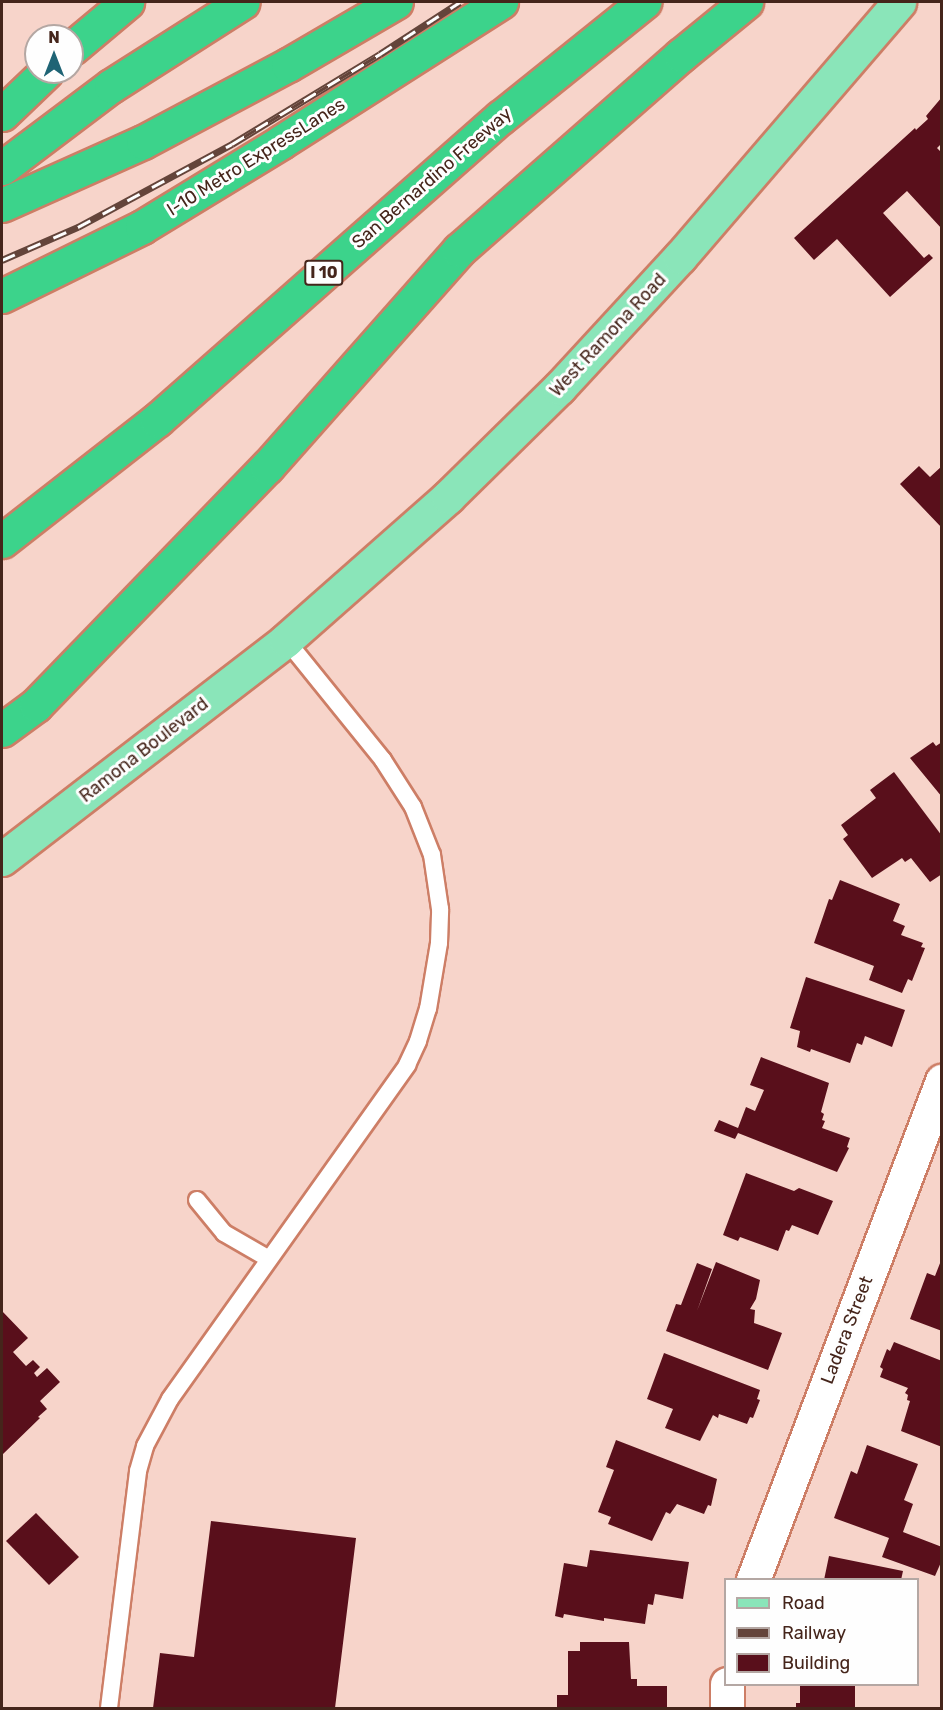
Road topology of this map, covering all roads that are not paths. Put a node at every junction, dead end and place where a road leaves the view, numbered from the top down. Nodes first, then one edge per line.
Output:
1 (127, 2) edge
2 (243, 2) edge
3 (396, 2) edge
4 (501, 2) edge
5 (644, 2) edge
6 (746, 2) edge
7 (899, 2) edge
8 (84, 38) edge
9 (33, 84) edge
10 (2, 114) edge
11 (2, 168) edge
12 (8, 202) edge
13 (2, 296) edge
14 (2, 541) edge
15 (286, 640) junction
16 (36, 705) junction
17 (2, 730) edge
18 (2, 744) edge
19 (2, 859) edge
20 (942, 1081) edge
21 (197, 1200) dead end
22 (269, 1259) junction
23 (754, 1578) edge
24 (727, 1686) edge
25 (109, 1708) edge
26 (727, 1708) edge

1 - 8 highway
2 - 11 highway
3 - 12 highway
4 - 13 highway, I-10 Metro ExpressLanes
5 - 14 highway, San Bernardino Freeway / I 10
6 - 16 highway
7 - 15 main road, West Ramona Road
9 - 10 highway
15 - 19 main road, Ramona Boulevard
15 - 22 lane
16 - 17 highway
16 - 18 highway
20 - 23 street, Ladera Street
21 - 22 lane
22 - 25 lane
24 - 26 street

